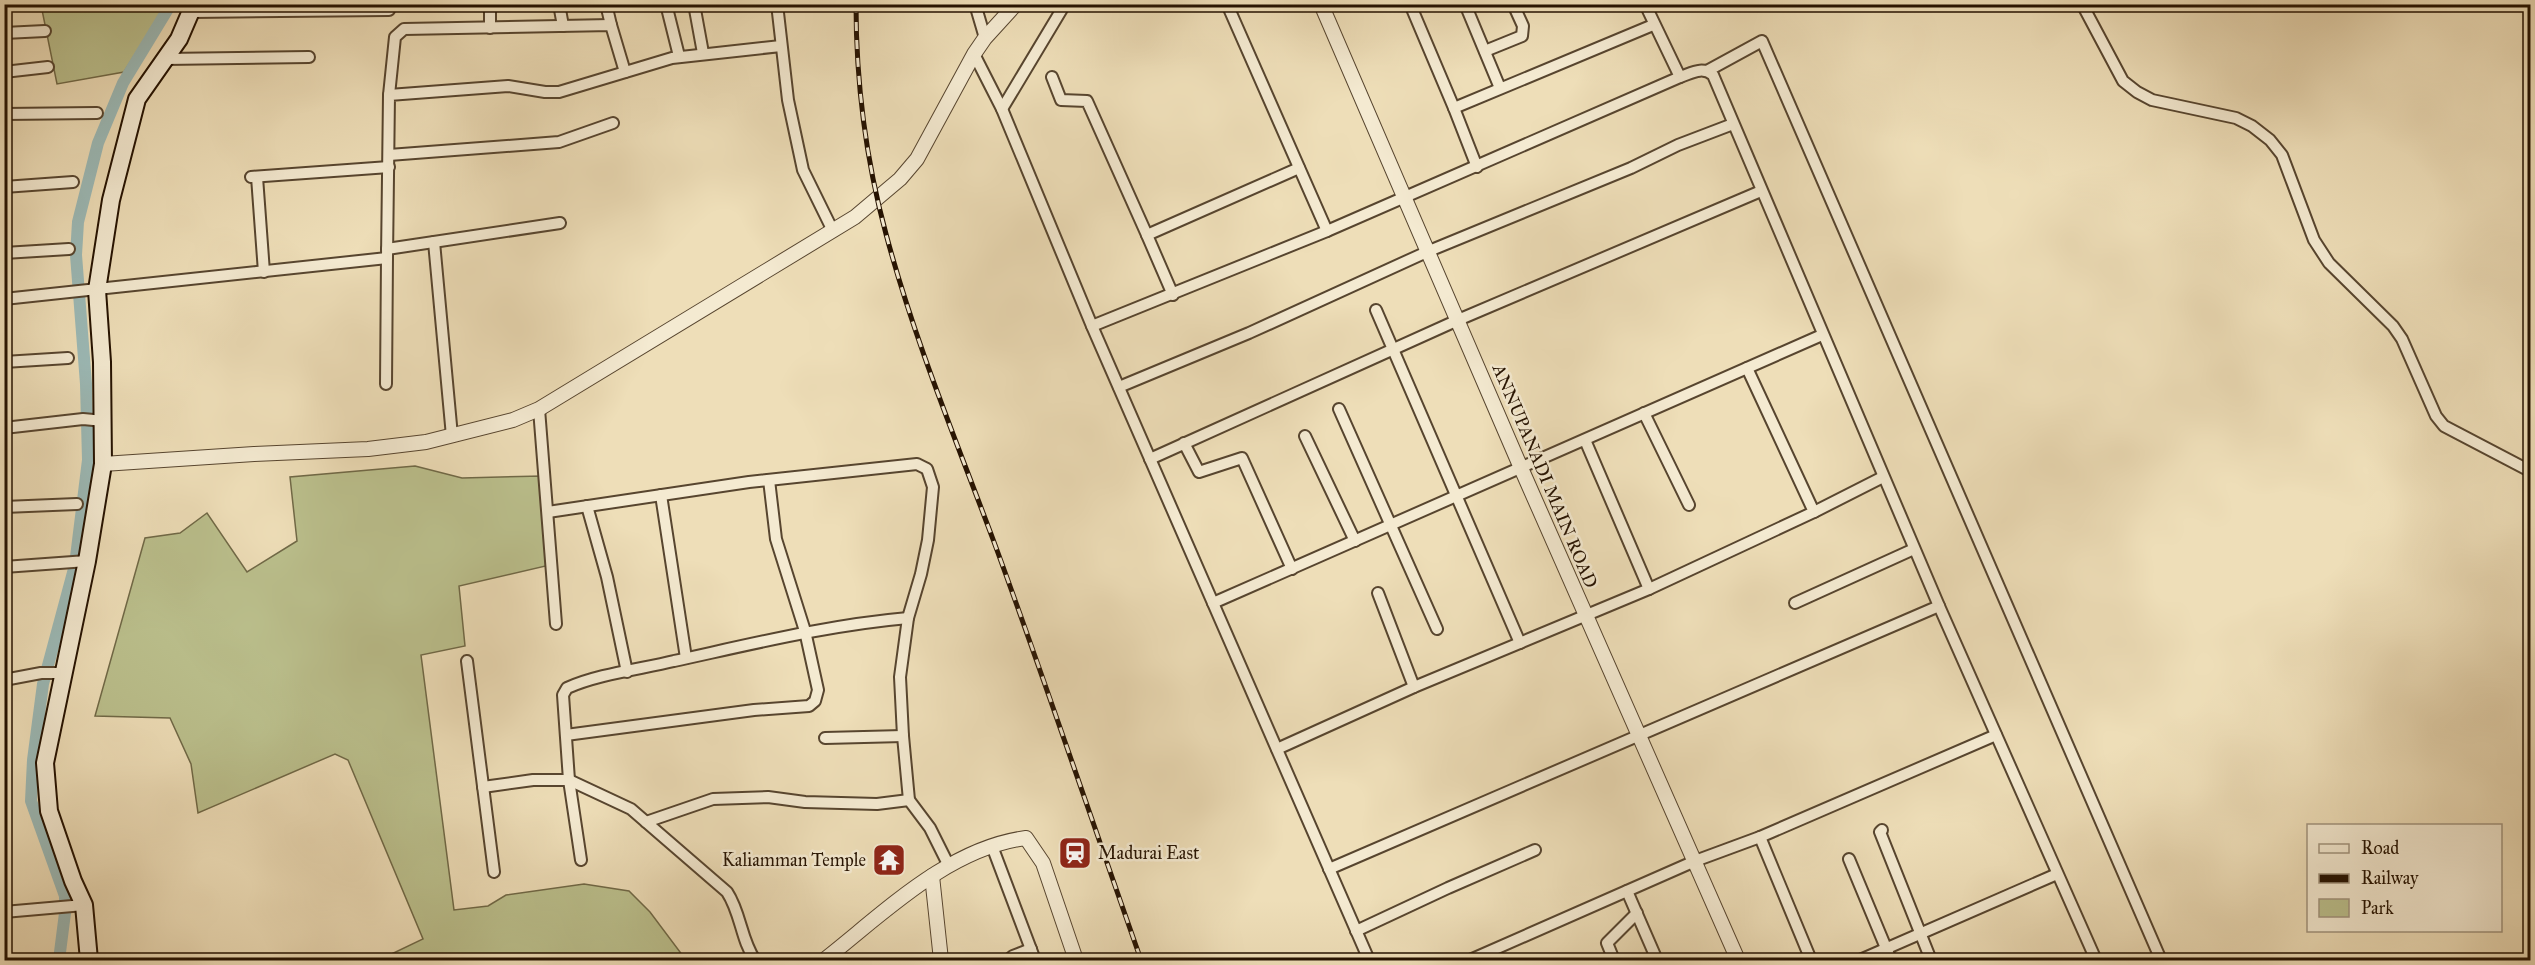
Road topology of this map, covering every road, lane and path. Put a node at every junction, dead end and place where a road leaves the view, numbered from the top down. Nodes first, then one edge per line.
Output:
1 (490, 4) edge
2 (559, 4) edge
3 (606, 4) edge
4 (666, 4) edge
5 (694, 4) edge
6 (777, 4) edge
7 (975, 4) edge
8 (1016, 4) edge
9 (1065, 4) edge
10 (1227, 4) edge
11 (1321, 4) edge
12 (1410, 4) edge
13 (1465, 4) edge
14 (1513, 4) edge
15 (1645, 4) edge
16 (2082, 4) edge
17 (193, 8) edge
18 (388, 10) dead end
19 (1653, 24) junction
20 (611, 25) junction
21 (563, 26) junction
22 (490, 27) junction
23 (45, 31) dead end
24 (4, 33) edge
25 (985, 38) junction
26 (781, 46) junction
27 (1485, 51) junction
28 (703, 53) junction
29 (974, 54) junction
30 (679, 56) junction
31 (309, 57) dead end
32 (165, 59) junction
33 (48, 67) dead end
34 (1707, 70) junction
35 (4, 72) edge
36 (625, 72) junction
37 (1052, 77) dead end
38 (1680, 77) junction
39 (1500, 88) junction
40 (389, 95) junction
41 (1454, 108) junction
42 (1002, 109) junction
43 (97, 113) dead end
44 (4, 114) edge
45 (613, 123) dead end
46 (1733, 124) junction
47 (389, 161) junction
48 (1476, 167) junction
49 (1299, 168) junction
50 (73, 182) dead end
51 (4, 187) edge
52 (1761, 191) junction
53 (1405, 196) junction
54 (560, 223) dead end
55 (833, 231) junction
56 (1327, 231) junction
57 (1147, 235) junction
58 (434, 242) junction
59 (69, 249) dead end
60 (1429, 251) junction
61 (4, 253) edge
62 (387, 254) junction
63 (264, 272) junction
64 (85, 290) junction
65 (1173, 295) junction
66 (4, 299) edge
67 (1376, 310) dead end
68 (1458, 320) junction
69 (1092, 326) junction
70 (1822, 335) junction
71 (1393, 350) junction
72 (68, 358) dead end
73 (4, 362) edge
74 (1747, 368) junction
75 (386, 384) dead end
76 (1119, 387) junction
77 (539, 409) junction
78 (1338, 409) dead end
79 (1644, 414) junction
80 (93, 420) junction
81 (4, 428) edge
82 (452, 435) junction
83 (1305, 436) dead end
84 (1585, 440) junction
85 (1184, 443) junction
86 (1150, 459) junction
87 (103, 464) junction
88 (1521, 468) junction
89 (2530, 471) edge
90 (1883, 477) junction
91 (769, 480) junction
92 (661, 495) junction
93 (1456, 496) junction
94 (77, 504) dead end
95 (1689, 505) dead end
96 (587, 506) junction
97 (4, 507) edge
98 (548, 512) junction
99 (1814, 512) junction
100 (1389, 526) junction
101 (1355, 541) junction
102 (1914, 549) junction
103 (77, 561) junction
104 (4, 567) edge
105 (1292, 569) junction
106 (1649, 589) junction
107 (1378, 593) dead end
108 (1213, 603) junction
109 (1795, 603) dead end
110 (1939, 606) junction
111 (1586, 615) junction
112 (908, 618) junction
113 (556, 624) dead end
114 (1437, 629) dead end
115 (805, 631) junction
116 (1520, 643) junction
117 (686, 658) junction
118 (467, 661) dead end
119 (627, 672) junction
120 (52, 673) junction
121 (4, 680) edge
122 (1414, 687) junction
123 (566, 735) junction
124 (1996, 735) junction
125 (903, 736) junction
126 (1640, 737) junction
127 (825, 738) dead end
128 (1277, 749) junction
129 (569, 780) junction
130 (483, 787) junction
131 (909, 800) junction
132 (646, 822) junction
133 (1882, 830) dead end
134 (1760, 837) junction
135 (992, 846) junction
136 (1535, 850) dead end
137 (1849, 859) dead end
138 (581, 860) dead end
139 (1695, 861) junction
140 (948, 864) junction
141 (1329, 869) junction
142 (494, 872) dead end
143 (2057, 874) junction
144 (932, 876) junction
145 (1628, 891) junction
146 (72, 906) junction
147 (4, 912) edge
148 (1637, 914) junction
149 (1356, 931) junction
150 (1919, 934) junction
151 (1886, 949) junction
152 (1033, 955) edge
153 (89, 960) edge
154 (755, 960) edge
155 (824, 960) edge
156 (941, 960) edge
157 (1008, 960) edge
158 (1076, 960) edge
159 (1369, 960) edge
160 (1470, 960) edge
161 (1614, 960) edge
162 (1657, 960) edge
163 (1738, 960) edge
164 (1811, 960) edge
165 (1860, 960) edge
166 (1890, 960) edge
167 (1931, 960) edge
168 (2096, 960) edge
169 (2161, 960) edge

1 - 22 street
2 - 21 street
3 - 20 street
4 - 30 street
5 - 28 street
6 - 26 street
7 - 25 street
8 - 25 street
9 - 42 street
10 - 49 street
11 - 53 street, ANNUPANADI MAIN ROAD
12 - 41 street
13 - 27 street
14 - 27 street
15 - 19 street
16 - 89 street
17 - 18 street
17 - 32 main road
19 - 38 street
19 - 39 street
20 - 21 street
20 - 36 street
21 - 22 street
22 - 40 street
23 - 24 street
25 - 29 street
26 - 28 street
26 - 55 street
27 - 39 street
28 - 30 street
29 - 42 street
29 - 55 street
30 - 36 street
31 - 32 street
32 - 64 main road
33 - 35 street
34 - 38 street
34 - 46 street
34 - 169 street
36 - 40 street
37 - 57 street
38 - 48 street
39 - 41 street
40 - 47 street
41 - 48 street
42 - 69 street
43 - 44 street
45 - 47 street
46 - 52 street
46 - 60 street
47 - 62 street
47 - 63 street
48 - 53 street
49 - 56 street
49 - 57 street
50 - 51 street
52 - 68 street
52 - 70 street
53 - 56 street
53 - 60 street, ANNUPANADI MAIN ROAD
54 - 58 street
55 - 77 street
56 - 65 street
57 - 65 street
58 - 62 street
58 - 82 street
59 - 61 street
60 - 68 street, ANNUPANADI MAIN ROAD
60 - 76 street
62 - 63 street
62 - 75 street
63 - 64 street
64 - 66 street
64 - 80 main road
65 - 69 street
67 - 71 street
68 - 71 street
68 - 88 street, ANNUPANADI MAIN ROAD
69 - 76 street
70 - 74 street
70 - 90 street
71 - 85 street
71 - 93 street
72 - 73 street
74 - 79 street
74 - 99 street
76 - 86 street
77 - 82 street
77 - 98 street
78 - 100 street
79 - 84 street
79 - 95 street
80 - 81 street
80 - 87 main road
82 - 87 street
83 - 101 street
84 - 88 street
84 - 106 street
85 - 86 street
85 - 105 street
86 - 108 street
87 - 103 main road
88 - 93 street
88 - 111 street, ANNUPANADI MAIN ROAD
90 - 99 street
90 - 102 street
91 - 92 street
91 - 112 street
91 - 115 street
92 - 96 street
92 - 117 street
93 - 100 street
93 - 116 street
94 - 97 street
96 - 98 street
96 - 119 street
98 - 113 street
99 - 106 street
100 - 101 street
100 - 114 street
101 - 105 street
102 - 109 street
102 - 110 street
103 - 104 street
103 - 120 main road
105 - 108 street
106 - 111 street
107 - 122 street
108 - 128 street
110 - 124 street
110 - 126 street
111 - 116 street
111 - 126 street, ANNUPANADI MAIN ROAD
112 - 115 street
112 - 125 street
115 - 117 street
115 - 123 street
116 - 122 street
117 - 119 street
118 - 130 street
119 - 123 street
120 - 121 street
120 - 146 main road
122 - 128 street
123 - 129 street
124 - 134 street
124 - 143 street
125 - 127 street
125 - 131 street
126 - 139 street, ANNUPANADI MAIN ROAD
126 - 141 street
128 - 141 street
129 - 130 street
129 - 132 street
129 - 138 street
130 - 142 street
131 - 132 street
131 - 140 street
132 - 154 street
133 - 150 street
134 - 139 street
134 - 164 street
135 - 140 street
135 - 152 street
135 - 158 street
136 - 149 street
137 - 151 street
139 - 145 street
139 - 163 street, ANNUPANADI MAIN ROAD
140 - 144 street
141 - 149 street
143 - 150 street
143 - 168 street
144 - 155 street
144 - 156 street
145 - 148 street
145 - 160 street
146 - 147 street
146 - 153 main road
148 - 161 street
148 - 162 street
149 - 159 street
150 - 151 street
150 - 167 street
151 - 165 street
151 - 166 street
152 - 157 street

